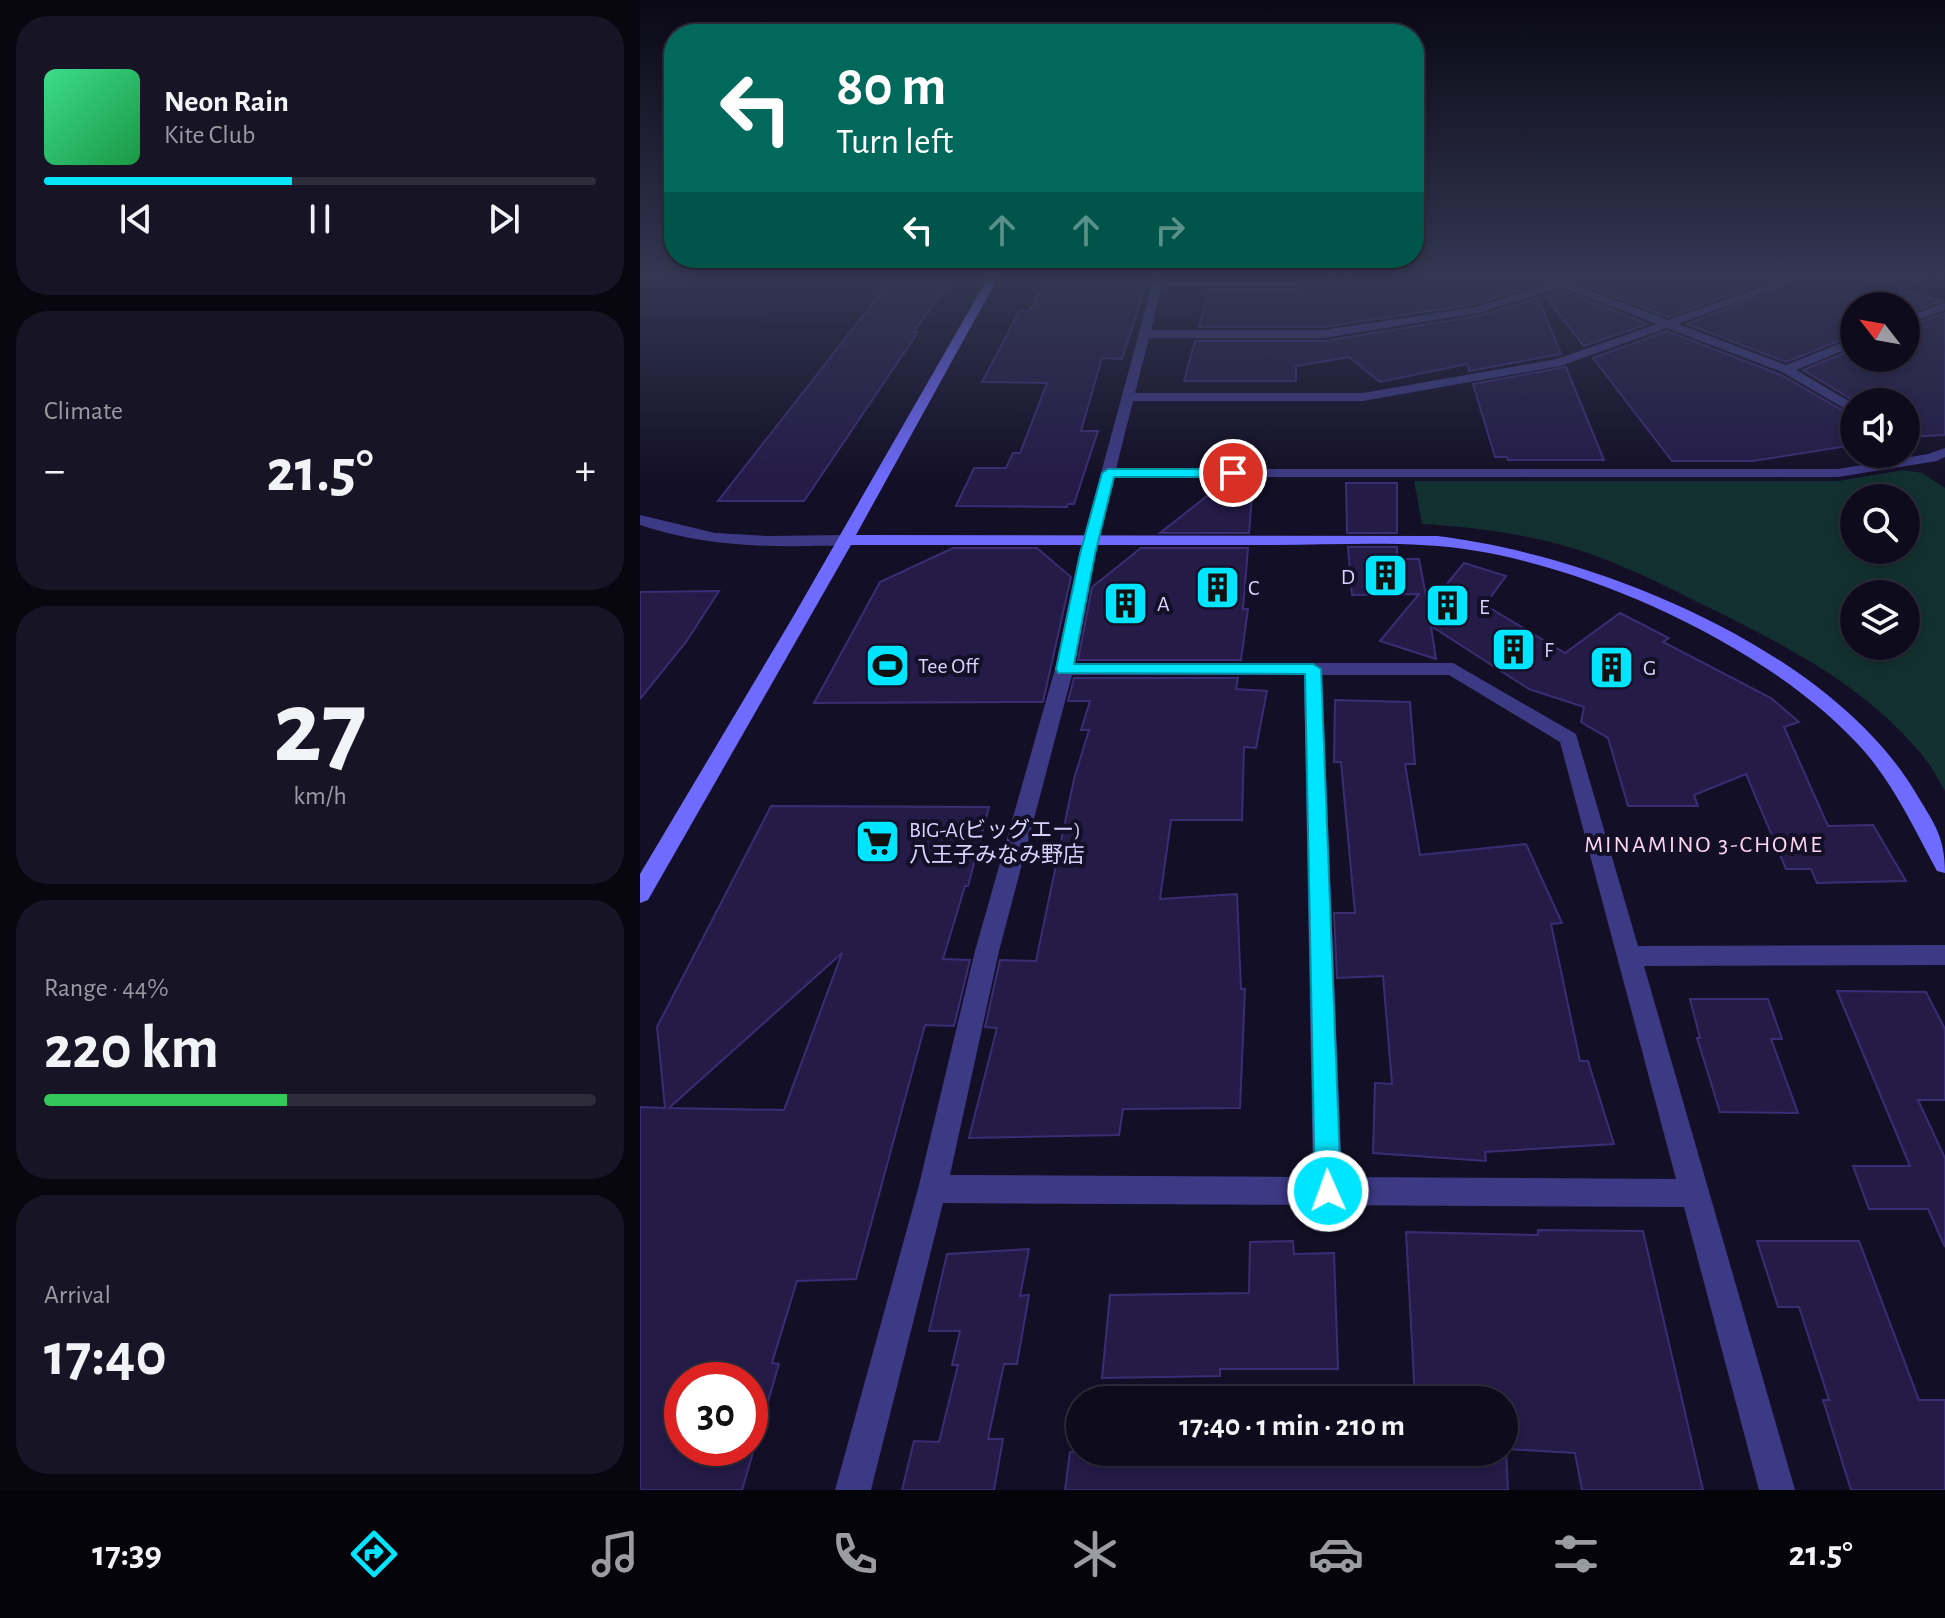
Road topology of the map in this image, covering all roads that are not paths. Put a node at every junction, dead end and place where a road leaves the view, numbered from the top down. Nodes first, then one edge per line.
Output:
1 (956, 344) edge
2 (1144, 344) edge
3 (1612, 344) edge
4 (1719, 344) edge
5 (1840, 348) edge
6 (1786, 369) junction
7 (1130, 397) junction
8 (1840, 402) edge
9 (1920, 449) edge
10 (1941, 459) edge
11 (1108, 473) junction
12 (640, 520) edge
13 (845, 540) junction
14 (1091, 541) junction
15 (1064, 669) junction
16 (1313, 669) junction
17 (1945, 865) edge
18 (640, 894) edge
19 (1945, 955) edge
20 (1630, 956) junction
21 (932, 1189) junction
22 (1328, 1191) junction
23 (1697, 1193) junction
24 (853, 1490) edge
25 (1777, 1490) edge

1 - 13 street
2 - 7 street
3 - 7 street
4 - 6 street
5 - 6 street
6 - 8 street
7 - 11 street
9 - 10 street
10 - 11 street
11 - 14 street
12 - 13 street
13 - 14 street
13 - 18 street
14 - 15 street
14 - 17 street
15 - 16 street
15 - 21 street
16 - 20 street
16 - 22 street
19 - 20 street
20 - 23 street
21 - 22 street
21 - 24 street
22 - 23 street
23 - 25 street

